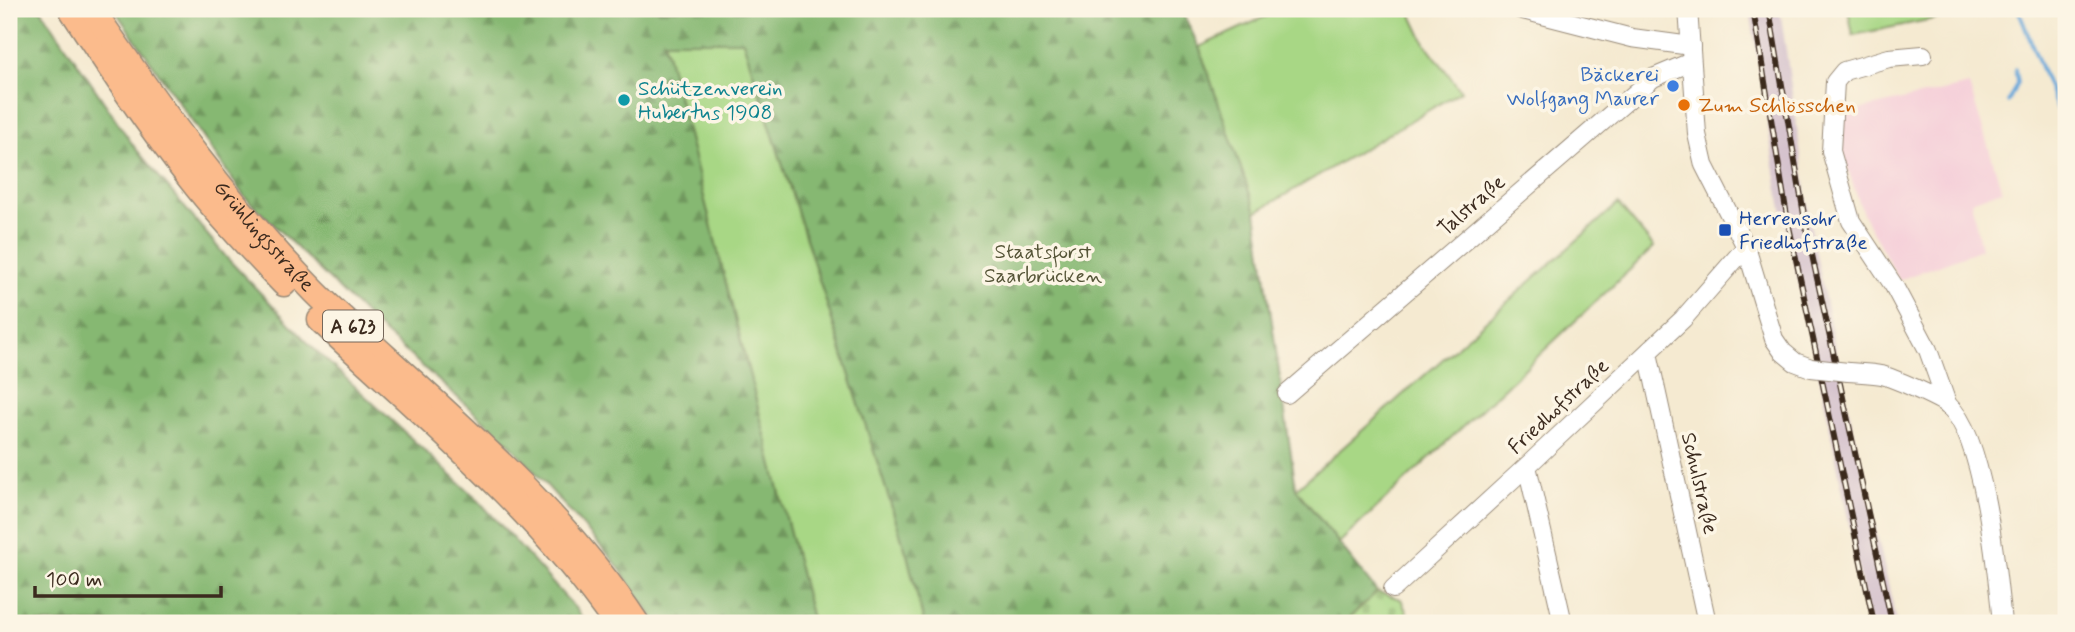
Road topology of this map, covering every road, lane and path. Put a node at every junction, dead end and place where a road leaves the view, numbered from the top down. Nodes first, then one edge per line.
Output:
1 (71, 9) edge
2 (92, 9) edge
3 (1519, 9) edge
4 (1688, 9) edge
5 (1691, 54) junction
6 (1923, 55) dead end
7 (1746, 247) junction
8 (1648, 353) junction
9 (1287, 394) dead end
10 (1948, 406) junction
11 (1528, 467) junction
12 (1392, 589) dead end
13 (615, 623) edge
14 (637, 623) edge
15 (1563, 623) edge
16 (1707, 623) edge
17 (2002, 623) edge

1 - 13 highway, A 623
2 - 14 highway, Grühlingsstraße / A 623
3 - 5 street
4 - 5 street
5 - 7 street
5 - 9 street, Talstraße
6 - 10 street
7 - 8 street, Friedhofstraße
7 - 10 street, bridge
8 - 11 street, Friedhofstraße
8 - 16 street, Schulstraße
10 - 17 street
11 - 12 street, Friedhofstraße
11 - 15 street

